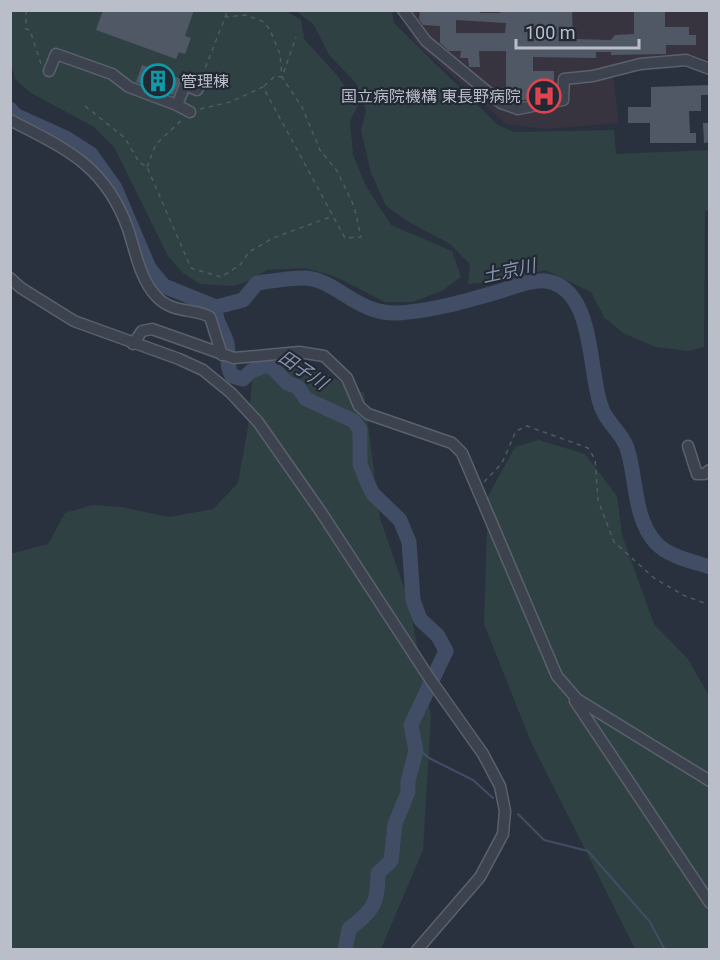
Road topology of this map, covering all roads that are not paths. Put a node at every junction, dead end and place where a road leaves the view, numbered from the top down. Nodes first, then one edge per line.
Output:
1 (403, 10) edge
2 (710, 69) edge
3 (49, 71) road end
4 (199, 86) road end
5 (177, 105) junction
6 (190, 112) road end
7 (10, 120) edge
8 (10, 279) edge
9 (133, 344) junction
10 (227, 356) junction
11 (688, 446) dead end
12 (710, 470) edge
13 (567, 688) junction
14 (710, 781) edge
15 (710, 903) edge
16 (417, 950) edge

1 - 2 street
3 - 5 street
4 - 5 street
5 - 6 street
7 - 10 street
8 - 9 street
9 - 10 street
9 - 16 street
10 - 13 street
11 - 12 street
13 - 14 street
13 - 15 street

